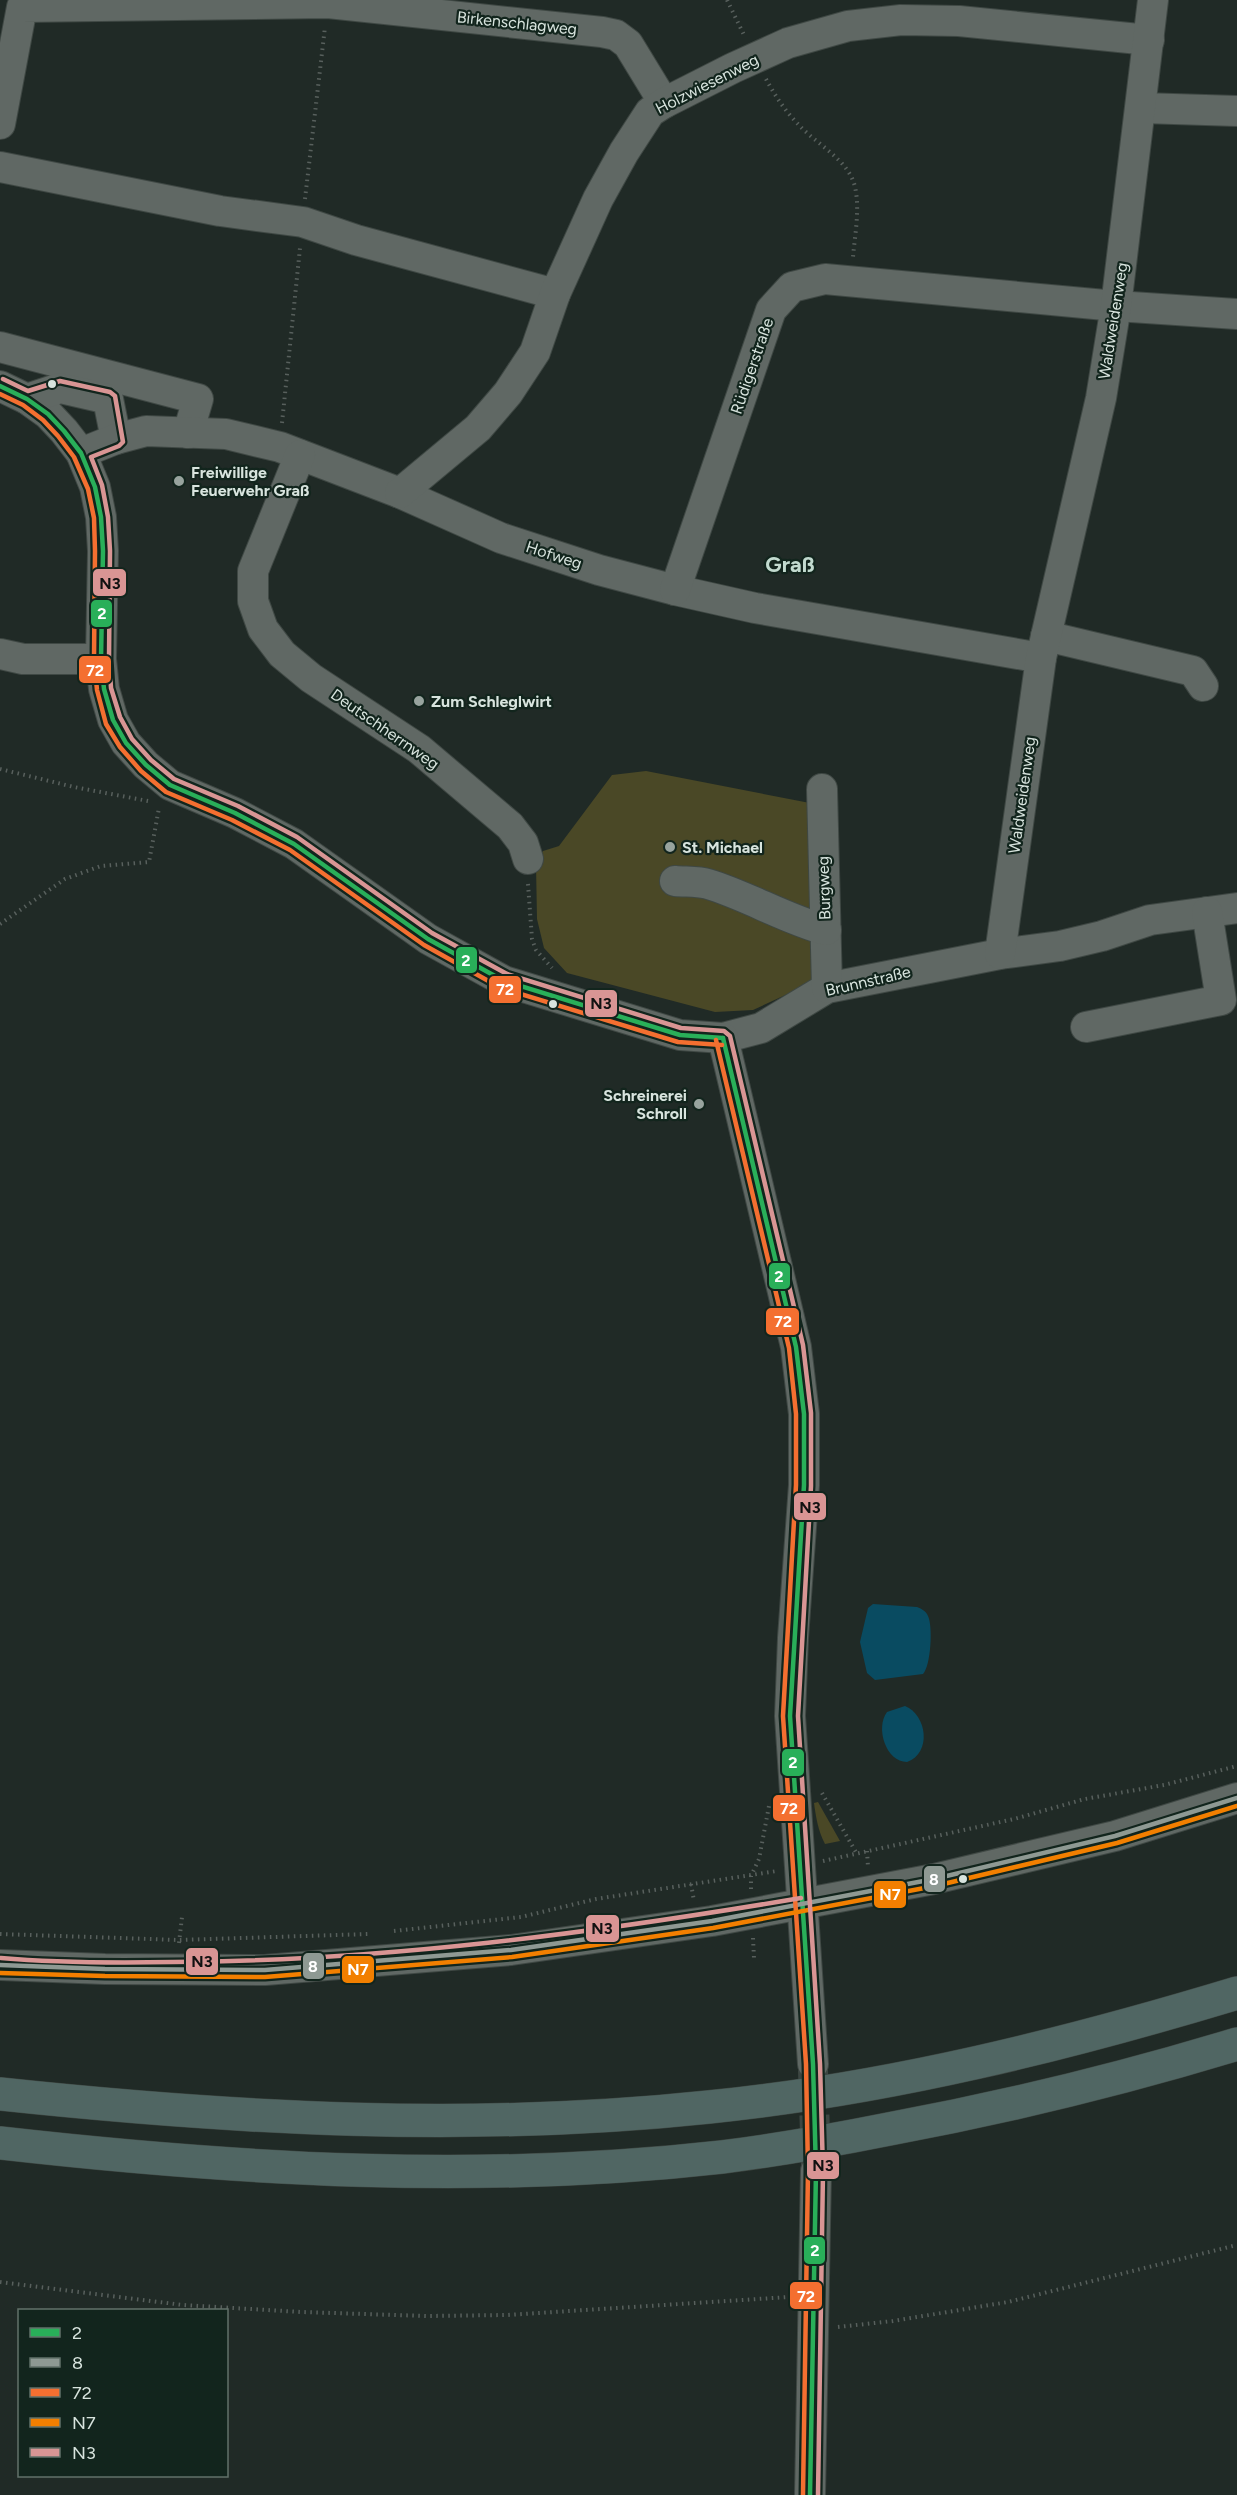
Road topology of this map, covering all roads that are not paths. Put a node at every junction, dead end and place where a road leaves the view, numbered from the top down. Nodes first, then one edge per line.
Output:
1 (1153, 0) edge
2 (1149, 40) junction
3 (1236, 102) edge
4 (664, 103) junction
5 (1142, 108) junction
6 (0, 124) edge
7 (0, 167) edge
8 (555, 294) junction
9 (1116, 306) junction
10 (1237, 314) edge
11 (0, 347) edge
12 (0, 386) edge
13 (27, 399) junction
14 (188, 433) junction
15 (116, 439) junction
16 (81, 453) junction
17 (300, 455) junction
18 (400, 494) junction
19 (675, 590) junction
20 (1044, 647) junction
21 (0, 654) edge
22 (101, 659) junction
23 (1203, 686) dead end
24 (822, 789) dead end
25 (528, 859) road end
26 (675, 880) dead end
27 (1237, 908) edge
28 (1207, 912) junction
29 (826, 930) junction
30 (1000, 954) junction
31 (827, 988) junction
32 (1086, 1027) dead end
33 (723, 1038) junction
34 (1237, 1798) edge
35 (802, 1905) junction
36 (0, 1965) edge
37 (1237, 1993) edge
38 (1237, 2044) edge
39 (813, 2064) tunnel mouth
40 (0, 2094) edge
41 (0, 2143) edge
42 (816, 2171) tunnel mouth
43 (810, 2495) edge

1 - 2 street, Waldweidenweg
2 - 4 street, Holzwiesenweg
2 - 5 street, Waldweidenweg
3 - 5 street
4 - 6 street, Birkenschlagweg
4 - 8 street, Holzwiesenweg
5 - 9 street, Waldweidenweg
7 - 8 street
8 - 18 street, Holzwiesenweg
9 - 10 street, Rüdigerstraße
9 - 19 street, Rüdigerstraße
9 - 20 street, Waldweidenweg
11 - 14 street
12 - 13 street, Brunnstraße
13 - 15 street
13 - 16 street, Brunnstraße
14 - 15 street, Hofweg
14 - 17 street, Hofweg
15 - 16 street, Hofweg
16 - 22 street, Brunnstraße
17 - 18 street, Hofweg
17 - 25 street, Deutschherrnweg
18 - 19 street, Hofweg
19 - 20 street, Hofweg
20 - 23 street
20 - 30 street, Waldweidenweg
21 - 22 street
22 - 33 street, Brunnstraße
24 - 29 street, Burgweg
26 - 29 street
27 - 28 street, Brunnstraße
28 - 30 street, Brunnstraße
28 - 32 street
29 - 31 street, Burgweg
30 - 31 street, Brunnstraße
31 - 33 street, Brunnstraße
33 - 35 street
34 - 35 street
35 - 36 street
35 - 39 street
37 - 40 highway
38 - 41 highway
42 - 43 street

